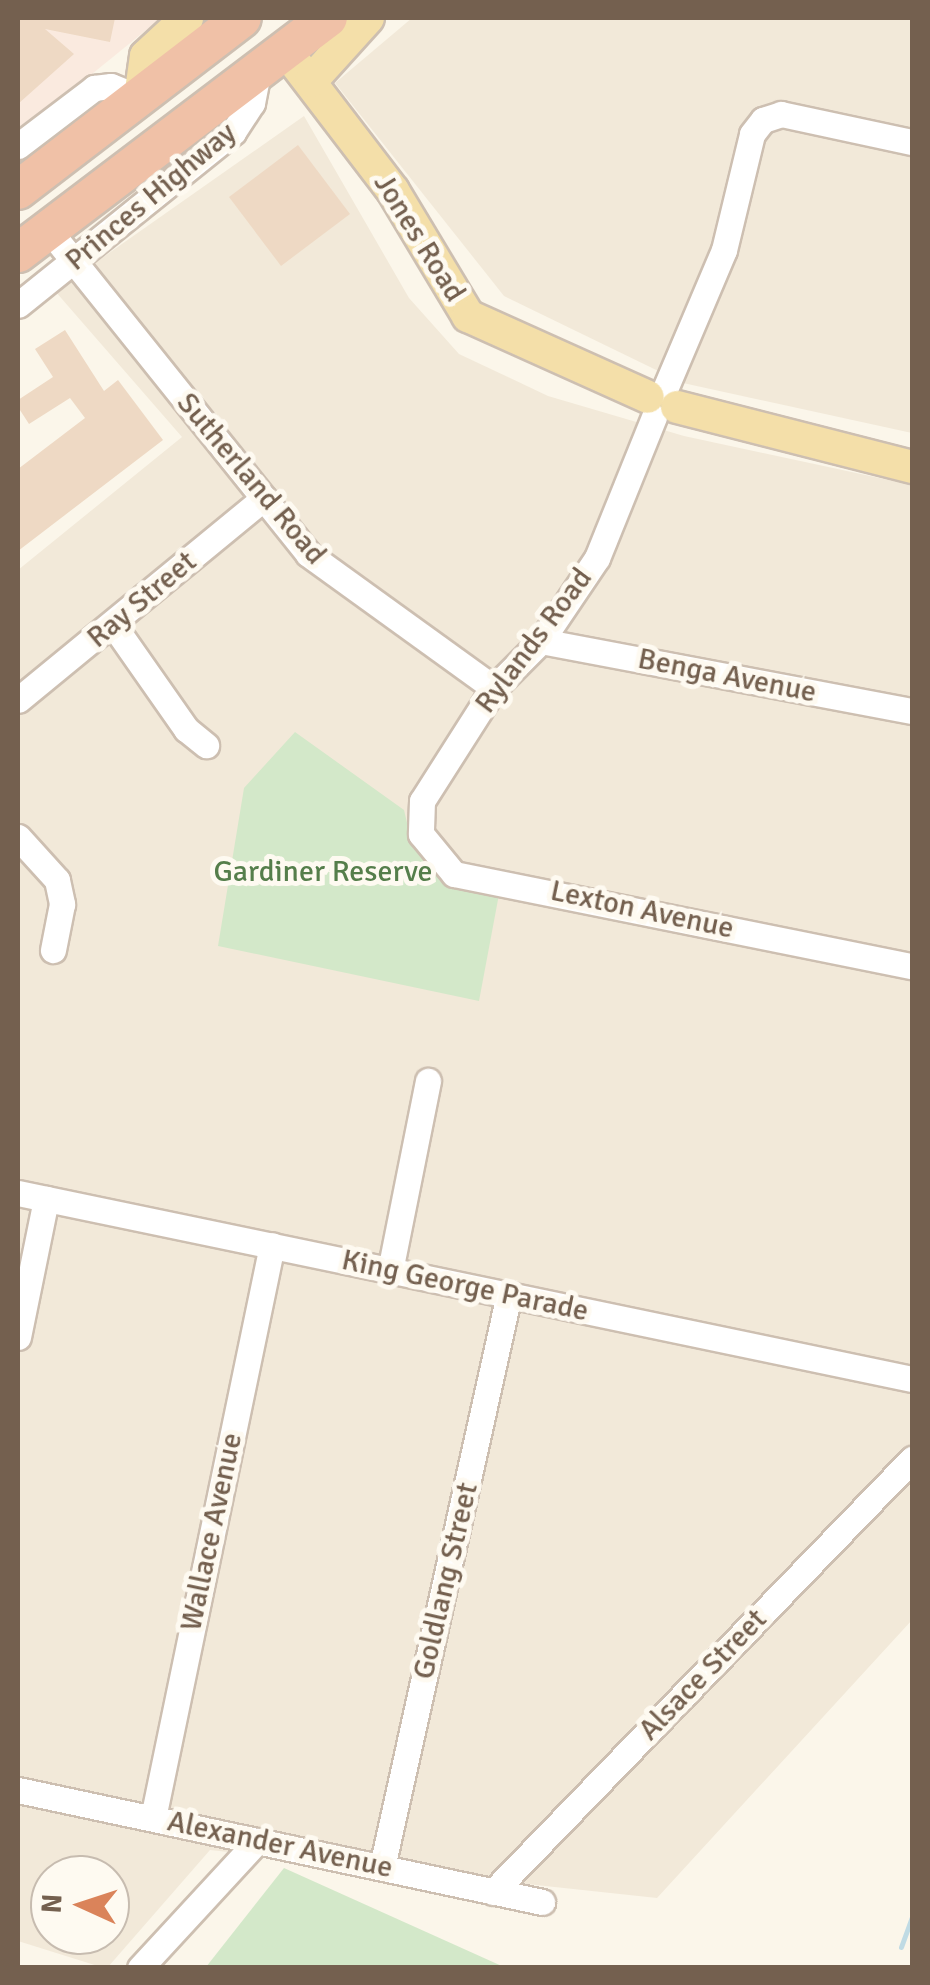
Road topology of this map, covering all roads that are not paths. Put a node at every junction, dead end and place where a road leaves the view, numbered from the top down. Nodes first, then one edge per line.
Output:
1 (187, 18) edge
2 (245, 18) edge
3 (268, 18) edge
4 (328, 18) edge
5 (368, 18) edge
6 (272, 61) junction
7 (310, 81) junction
8 (140, 98) junction
9 (912, 142) edge
10 (18, 146) edge
11 (18, 190) edge
12 (48, 229) junction
13 (18, 254) edge
14 (72, 262) junction
15 (18, 304) edge
16 (661, 403) junction
17 (912, 467) edge
18 (264, 498) junction
19 (114, 626) junction
20 (542, 642) junction
21 (494, 688) junction
22 (18, 700) edge
23 (912, 711) edge
24 (206, 745) dead end
25 (422, 801) joint
26 (18, 837) edge
27 (53, 950) dead end
28 (912, 966) edge
29 (428, 1082) dead end
30 (18, 1193) edge
31 (46, 1199) junction
32 (272, 1245) junction
33 (390, 1271) junction
34 (509, 1294) junction
35 (18, 1337) edge
36 (912, 1379) edge
37 (912, 1459) edge
38 (18, 1790) edge
39 (153, 1818) junction
40 (257, 1840) junction
41 (382, 1867) junction
42 (493, 1892) junction
43 (542, 1902) dead end
44 (140, 1968) edge

1 - 8 main road
2 - 6 highway
2 - 8 highway
3 - 6 highway
4 - 6 highway, Princes Highway
5 - 7 main road
6 - 7 main road, Jones Road
6 - 12 highway, Princes Highway
6 - 14 street, Princes Highway
7 - 16 main road, Jones Road
8 - 10 street
8 - 11 highway
9 - 16 street, Rylands Road
12 - 13 highway, Princes Highway
12 - 14 street, Sutherland Road
14 - 15 street, Princes Highway
14 - 18 street, Sutherland Road
16 - 17 main road, Jones Road
16 - 20 street, Rylands Road
18 - 19 street, Ray Street
18 - 21 street, Sutherland Road
19 - 22 street, Ray Street
19 - 24 street
20 - 21 street, Rylands Road
20 - 23 street, Benga Avenue
21 - 25 street, Rylands Road
25 - 28 street, Lexton Avenue
26 - 27 street
29 - 33 street
30 - 31 street, King George Parade
31 - 32 street, King George Parade
31 - 35 street
32 - 33 street, King George Parade
32 - 39 street, Wallace Avenue
33 - 34 street, King George Parade
34 - 36 street, King George Parade
34 - 41 street, Goldlang Street
37 - 42 street, Alsace Street
38 - 39 street, Alexander Avenue
39 - 40 street, Alexander Avenue
40 - 41 street, Alexander Avenue
40 - 44 street
41 - 42 street, Alexander Avenue
42 - 43 street, Alexander Avenue

